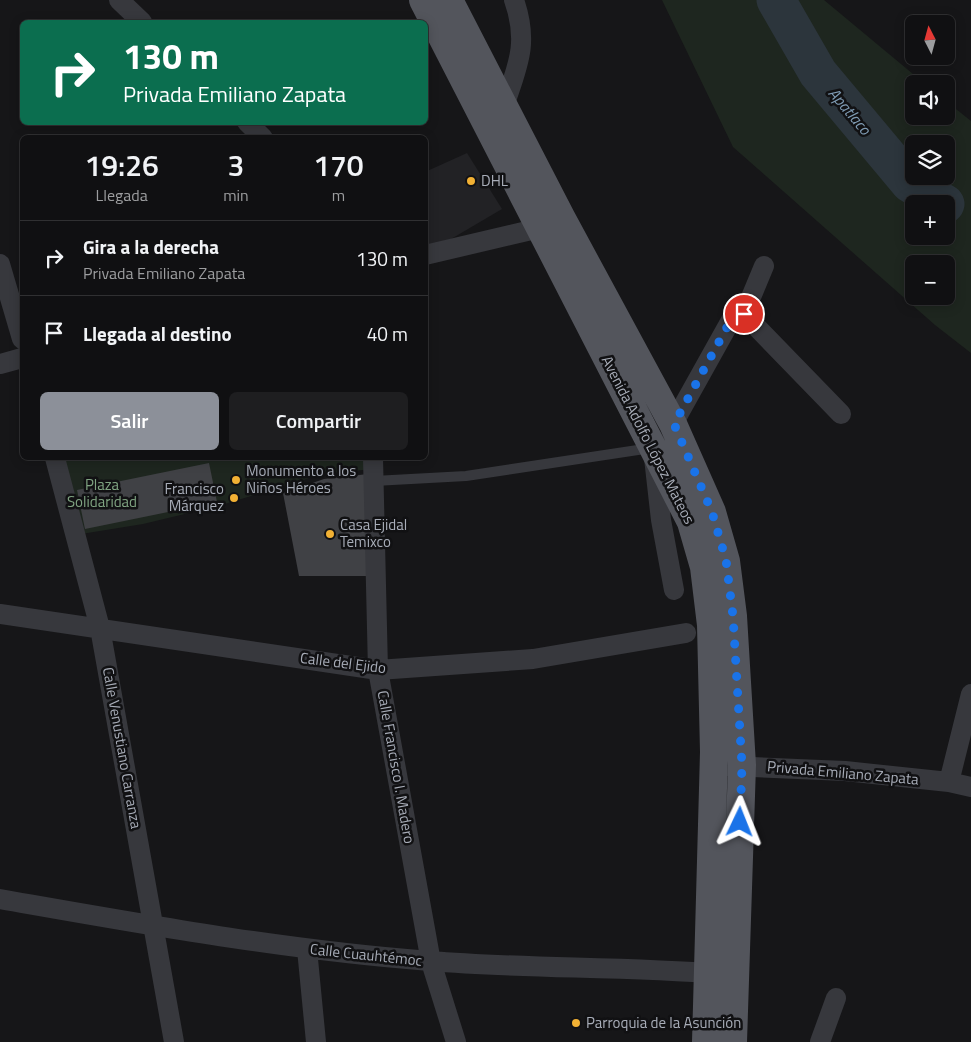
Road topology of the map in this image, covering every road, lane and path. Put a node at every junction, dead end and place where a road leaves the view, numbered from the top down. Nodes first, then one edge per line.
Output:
1 (119, 0) edge
2 (423, 0) edge
3 (449, 0) edge
4 (514, 0) edge
5 (140, 20) edge
6 (504, 106) junction
7 (250, 125) edge
8 (260, 135) edge
9 (551, 222) junction
10 (428, 255) edge
11 (0, 264) edge
12 (764, 266) dead end
13 (744, 314) junction
14 (20, 332) edge
15 (20, 359) edge
16 (0, 364) edge
17 (841, 414) dead end
18 (674, 424) junction
19 (653, 448) junction
20 (56, 460) edge
21 (372, 460) edge
22 (374, 481) junction
23 (674, 590) dead end
24 (0, 614) edge
25 (100, 628) junction
26 (686, 632) dead end
27 (378, 670) junction
28 (971, 694) edge
29 (742, 765) junction
30 (714, 766) junction
31 (949, 782) junction
32 (971, 788) edge
33 (0, 899) edge
34 (155, 926) junction
35 (307, 949) junction
36 (431, 962) junction
37 (706, 973) junction
38 (736, 975) junction
39 (836, 998) dead end
40 (174, 1042) edge
41 (316, 1042) edge
42 (456, 1042) edge
43 (706, 1042) edge
44 (733, 1042) edge
45 (820, 1042) edge

1 - 5 street
2 - 9 main road, Avenida Adolfo López Mateos
3 - 6 main road, Avenida Adolfo López Mateos
4 - 6 street
6 - 9 main road, Avenida Adolfo López Mateos
7 - 8 street
9 - 10 street
9 - 18 main road, Avenida Adolfo López Mateos
9 - 19 main road, Avenida Adolfo López Mateos
11 - 14 street
12 - 13 street
13 - 17 street
13 - 18 street
15 - 16 street
18 - 29 main road, Avenida Adolfo López Mateos
19 - 22 lane
19 - 23 street
19 - 30 main road, Avenida Adolfo López Mateos
20 - 25 street, Calle Venustiano Carranza
21 - 22 street, Calle Francisco I. Madero
22 - 27 street, Calle Francisco I. Madero
24 - 25 street, Calle del Ejido
25 - 27 street, Calle del Ejido
25 - 34 street, Calle Venustiano Carranza
26 - 27 street, Calle del Ejido
27 - 36 street, Calle Francisco I. Madero
28 - 31 street
29 - 30 street, Privada Emiliano Zapata
29 - 31 street, Privada Emiliano Zapata
29 - 38 main road, Avenida Adolfo López Mateos
30 - 37 main road, Avenida Adolfo López Mateos
31 - 32 street, Privada Emiliano Zapata
33 - 34 street, Calle Cuauhtémoc
34 - 35 street, Calle Cuauhtémoc
34 - 40 street, Calle Venustiano Carranza
35 - 36 street, Calle Cuauhtémoc
35 - 41 street
36 - 37 street, Calle Cuauhtémoc
36 - 42 street, Calle Francisco I. Madero
37 - 38 street, Calle Cuauhtémoc
37 - 43 main road, Avenida Adolfo López Mateos
38 - 44 main road, Avenida Adolfo López Mateos
39 - 45 street

